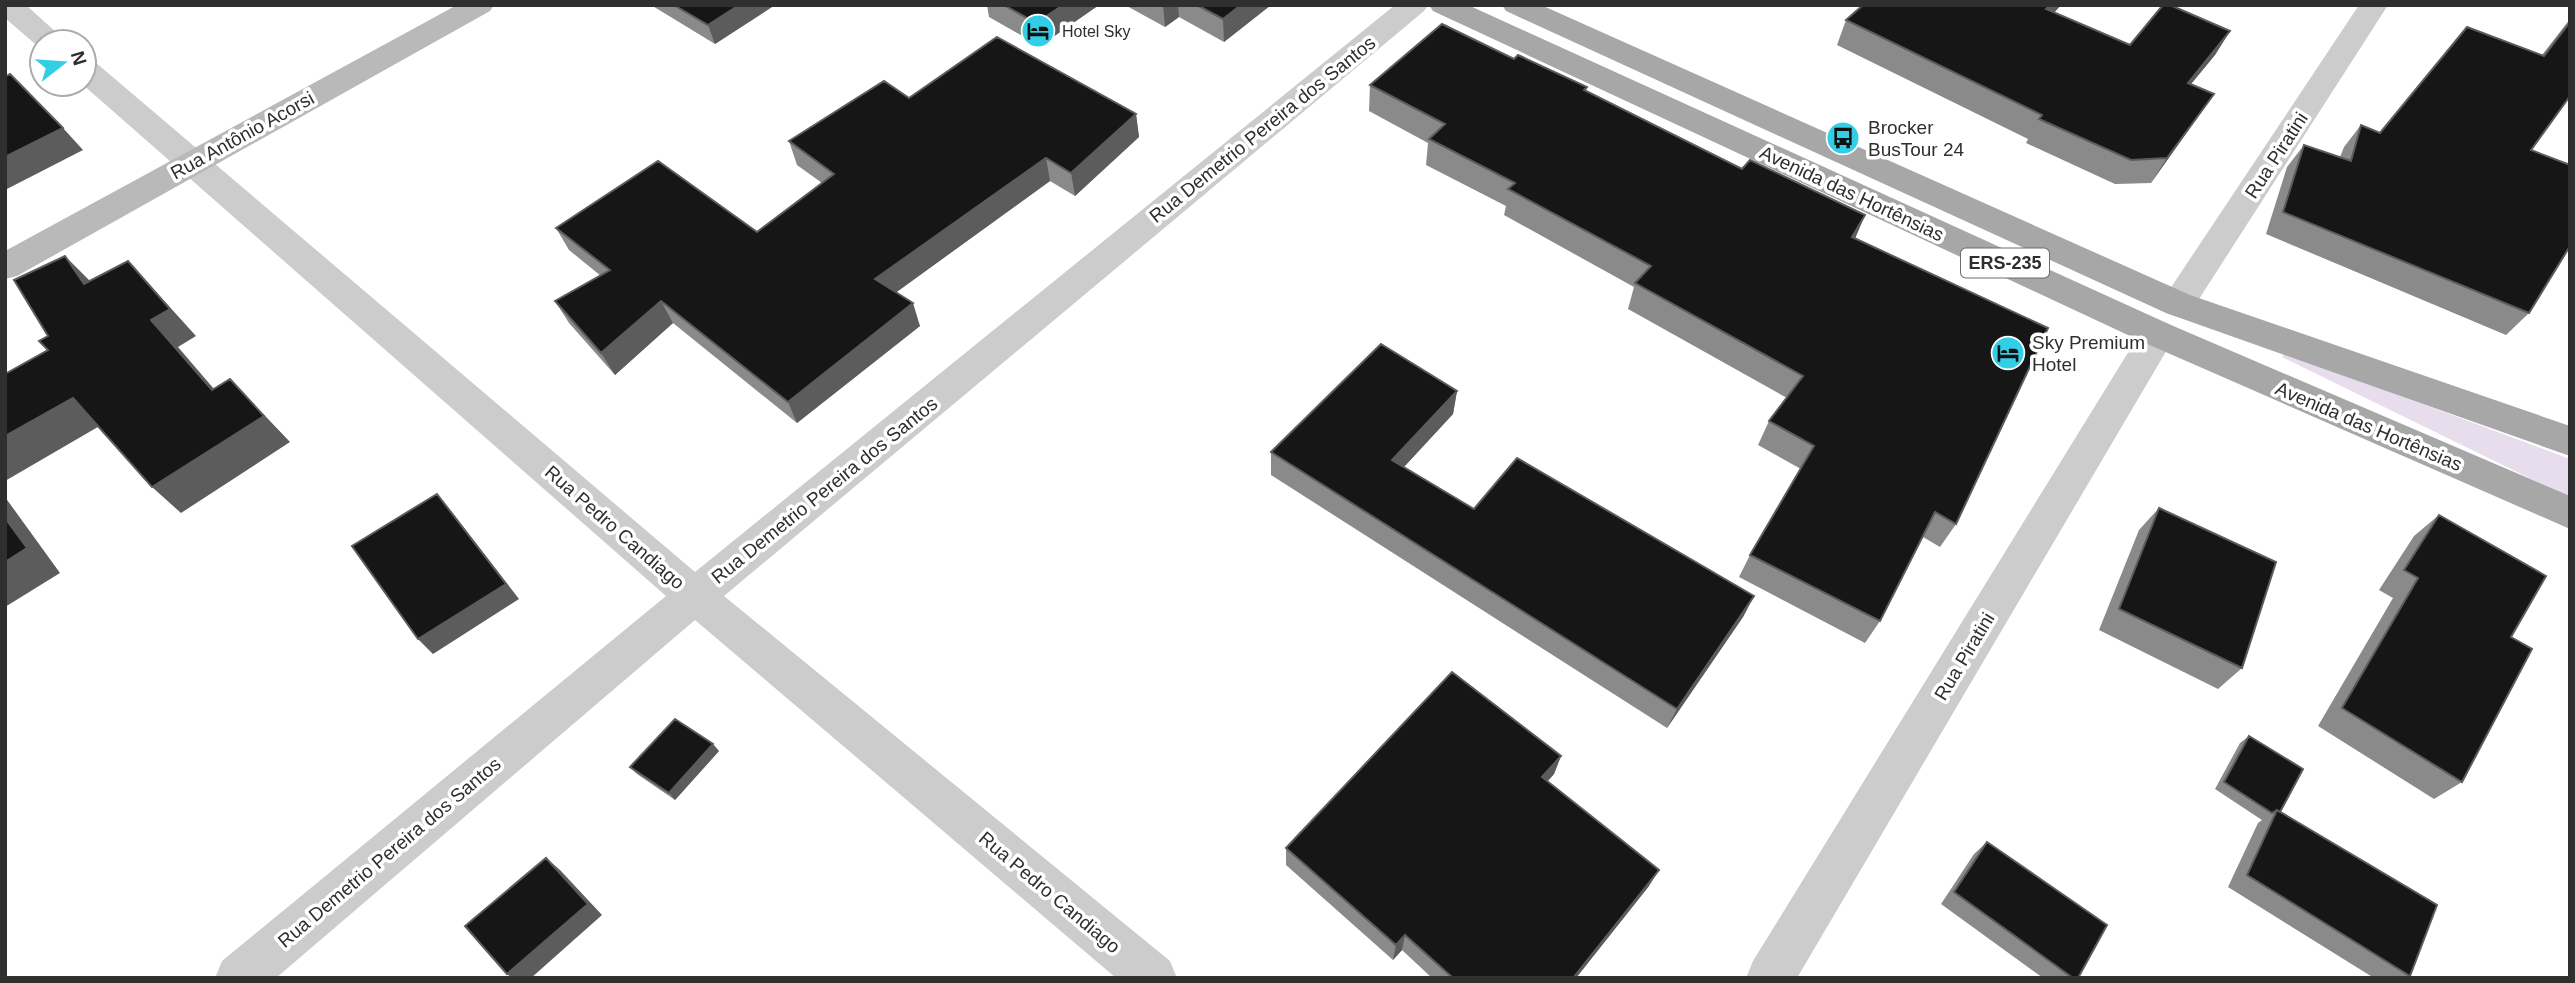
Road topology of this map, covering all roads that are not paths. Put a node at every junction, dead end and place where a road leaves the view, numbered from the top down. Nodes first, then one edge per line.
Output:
1 (8, 5) edge
2 (480, 5) edge
3 (1413, 5) edge
4 (1443, 5) edge
5 (1516, 5) edge
6 (2374, 5) edge
7 (35, 28) edge
8 (98, 81) edge
9 (194, 162) junction
10 (5, 267) edge
11 (2168, 319) junction
12 (2570, 441) edge
13 (2570, 513) edge
14 (695, 596) junction
15 (239, 978) edge
16 (1153, 978) edge
17 (1770, 978) edge

1 - 7 street
2 - 9 street, Rua Antônio Acorsi
3 - 14 street, Rua Demetrio Pereira dos Santos
4 - 11 main road, Avenida das Hortênsias / ERS-235
5 - 11 main road, Avenida das Hortênsias / ERS-235
6 - 11 street, Rua Piratini
8 - 9 street, Rua Pedro Candiago
9 - 10 street, Rua Antônio Acorsi
9 - 14 street, Rua Pedro Candiago
11 - 12 main road, Avenida das Hortênsias / ERS-235
11 - 13 main road, Avenida das Hortênsias / ERS-235
11 - 17 street, Rua Piratini
14 - 15 street, Rua Demetrio Pereira dos Santos
14 - 16 street, Rua Pedro Candiago

